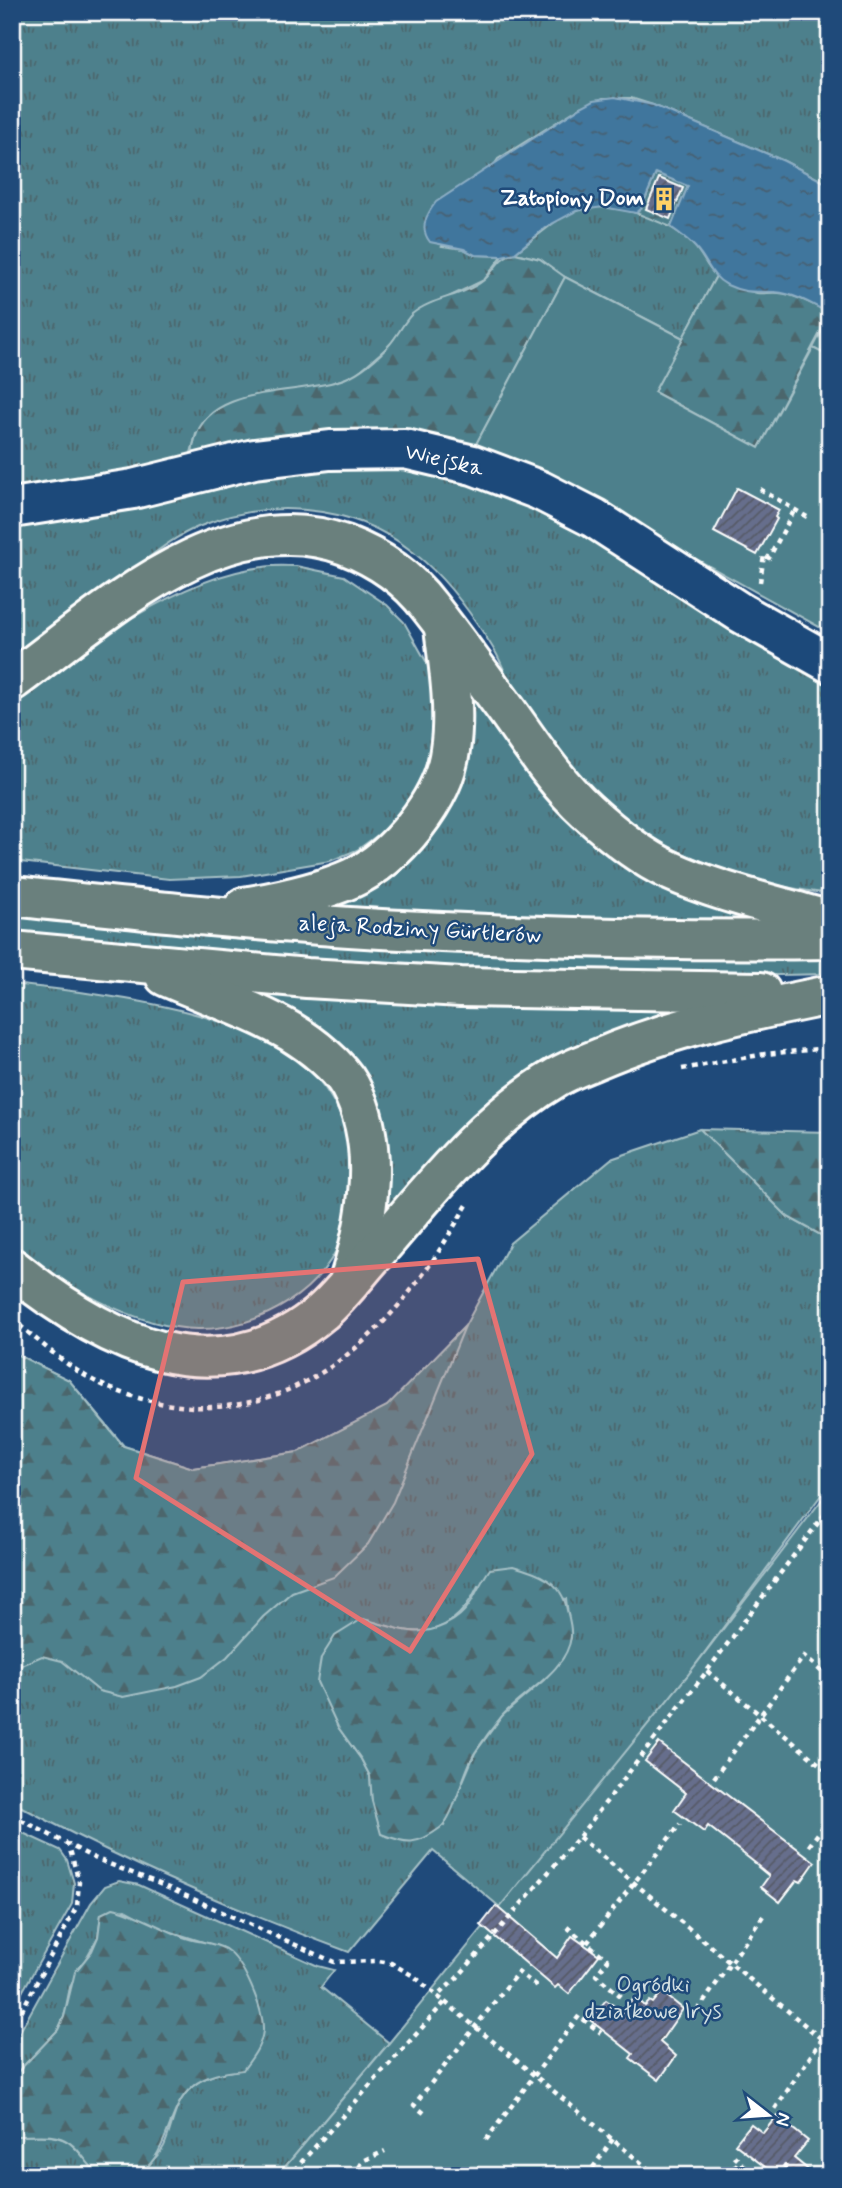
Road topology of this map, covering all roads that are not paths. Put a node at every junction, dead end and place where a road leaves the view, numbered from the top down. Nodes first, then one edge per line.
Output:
1 (12, 508) edge
2 (444, 626) junction
3 (830, 663) edge
4 (12, 681) edge
5 (12, 896) edge
6 (195, 915) junction
7 (830, 921) edge
8 (830, 939) edge
9 (12, 951) edge
10 (134, 963) junction
11 (830, 993) edge
12 (12, 1268) edge
13 (348, 1284) junction

1 - 3 street, Wiejska
2 - 4 main road
2 - 6 main road
2 - 7 main road
5 - 6 main road, aleja Rodziny Gürtlerów
6 - 8 main road, aleja Rodziny Gürtlerów
9 - 10 main road
10 - 11 main road
10 - 13 main road
11 - 13 main road
12 - 13 main road

